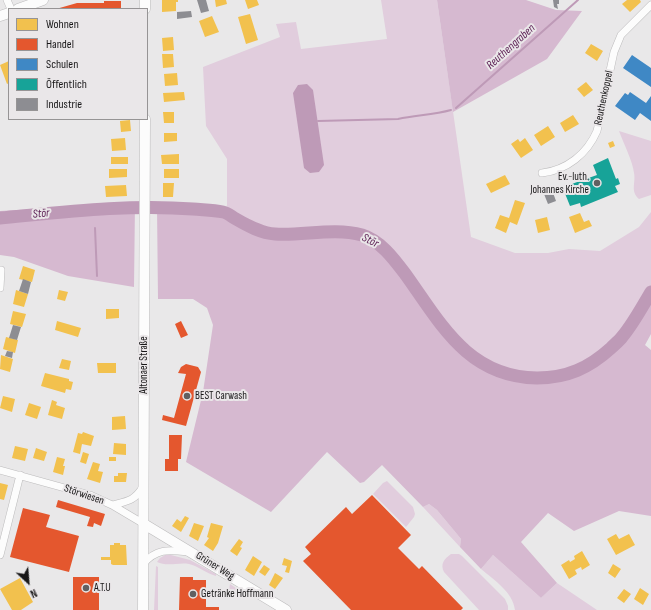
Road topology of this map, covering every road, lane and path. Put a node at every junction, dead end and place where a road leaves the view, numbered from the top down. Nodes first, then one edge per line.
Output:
1 (42, 0) edge
2 (651, 5) edge
3 (21, 8) edge
4 (144, 120) edge
5 (542, 173) dead end
6 (1, 270) edge
7 (0, 288) edge
8 (0, 470) edge
9 (20, 475) junction
10 (144, 485) junction
11 (112, 505) junction
12 (144, 524) junction
13 (192, 552) junction
14 (0, 555) edge
15 (143, 564) junction
16 (143, 610) edge
17 (286, 610) edge

1 - 3 main road
2 - 5 street, Reuthenkoppel
4 - 10 main road, Altonaer Straße
6 - 7 street
8 - 9 street, Störwiesen
9 - 11 street, Störwiesen
9 - 14 street
10 - 11 street
10 - 12 main road, Altonaer Straße
11 - 12 street, Störwiesen
12 - 13 main road, Grüner Weg
12 - 15 main road, Altonaer Straße
13 - 15 street
13 - 17 main road, Grüner Weg
15 - 16 main road, Altonaer Straße

